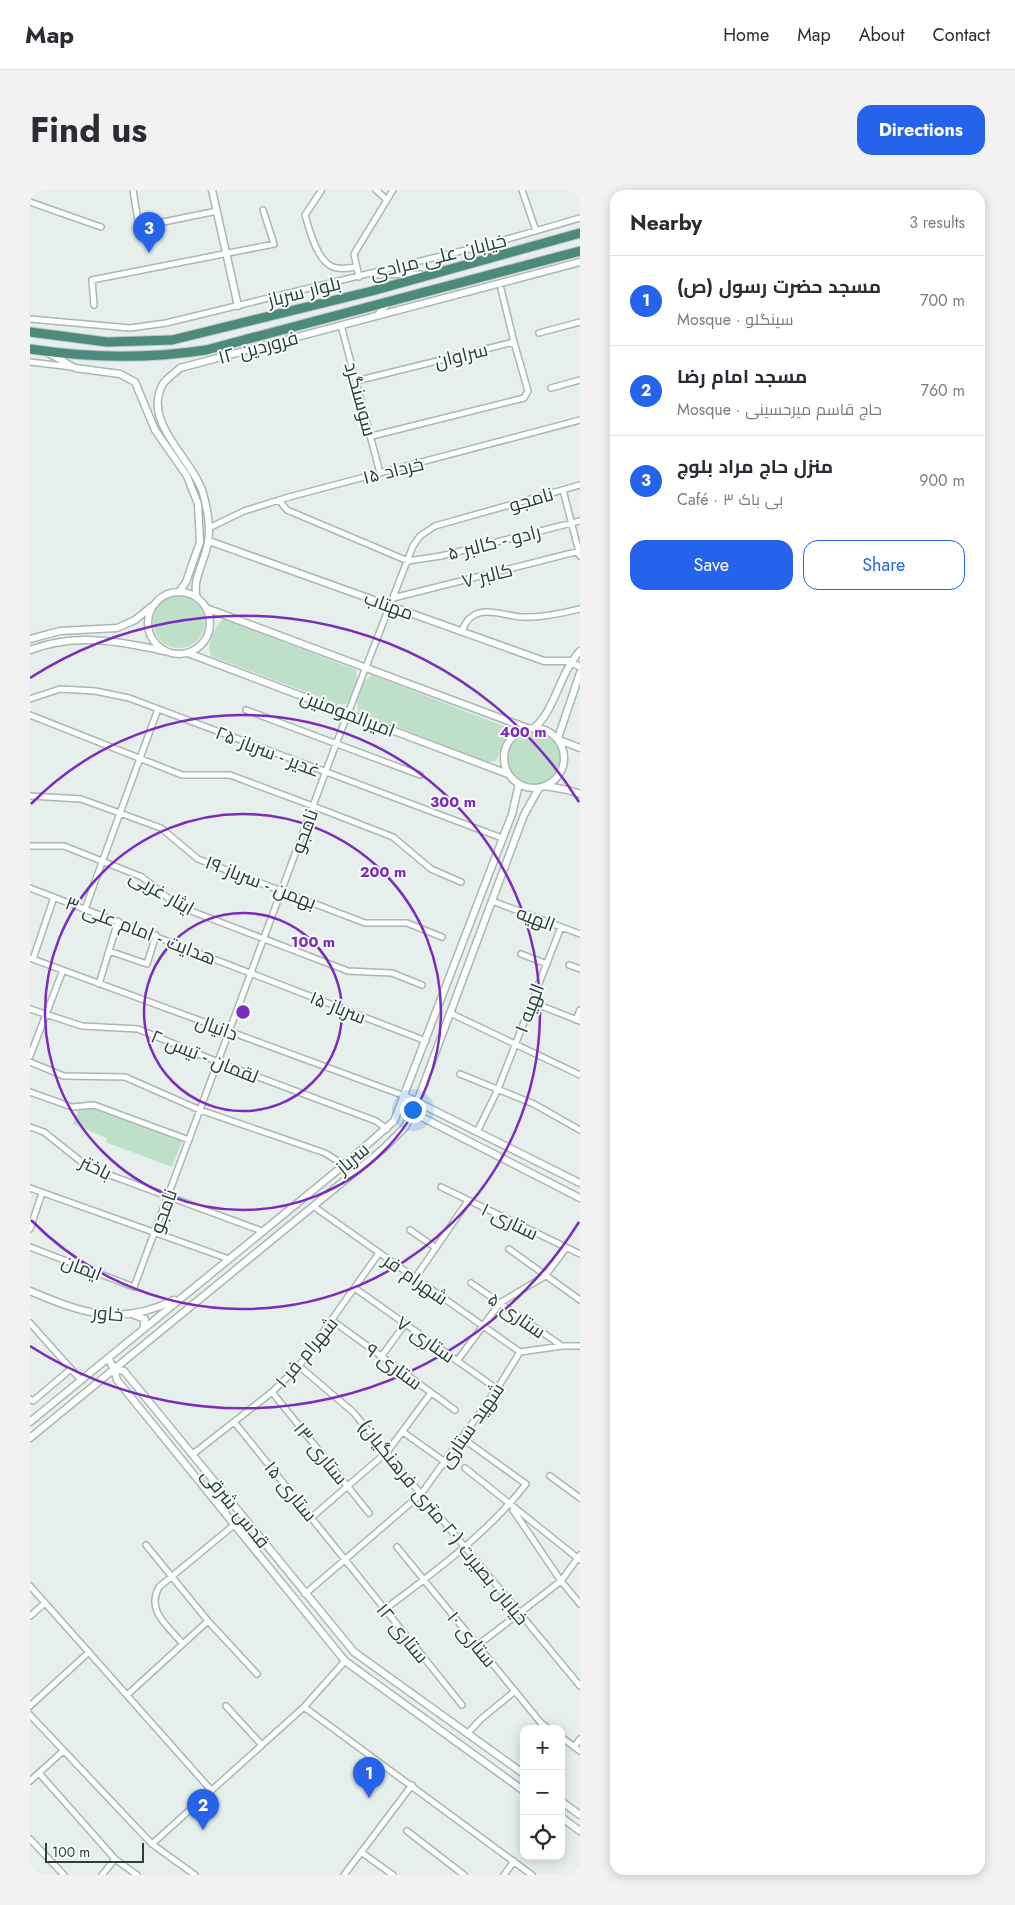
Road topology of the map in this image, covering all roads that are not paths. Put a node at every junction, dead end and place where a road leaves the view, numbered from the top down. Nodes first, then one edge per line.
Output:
1 (133, 190) edge
2 (212, 190) edge
3 (376, 190) edge
4 (393, 190) edge
5 (522, 190) edge
6 (321, 191) dead end
7 (386, 199) junction
8 (30, 202) edge
9 (263, 210) dead end
10 (216, 211) junction
11 (580, 218) edge
12 (101, 228) dead end
13 (536, 231) junction
14 (580, 233) edge
15 (580, 251) edge
16 (226, 255) junction
17 (580, 262) edge
18 (474, 263) junction
19 (357, 267) junction
20 (459, 268) junction
21 (434, 274) junction
22 (368, 275) junction
23 (359, 277) junction
24 (479, 278) junction
25 (462, 282) junction
26 (501, 289) dead end
27 (392, 300) junction
28 (94, 305) dead end
29 (238, 306) junction
30 (377, 314) junction
31 (30, 319) edge
32 (580, 322) edge
33 (341, 325) junction
34 (30, 332) edge
35 (539, 333) dead end
36 (514, 342) junction
37 (30, 350) edge
38 (47, 352) junction
39 (30, 362) edge
40 (75, 368) junction
41 (580, 380) edge
42 (356, 381) junction
43 (551, 388) dead end
44 (580, 420) edge
45 (372, 436) junction
46 (380, 473) junction
47 (580, 486) edge
48 (563, 490) junction
49 (278, 500) junction
50 (580, 521) edge
51 (571, 523) junction
52 (200, 528) junction
53 (209, 528) junction
54 (209, 541) junction
55 (580, 553) edge
56 (408, 561) junction
57 (179, 592) junction
58 (197, 598) junction
59 (393, 598) junction
60 (154, 604) junction
61 (390, 606) junction
62 (206, 608) junction
63 (580, 609) edge
64 (462, 631) junction
65 (30, 639) edge
66 (30, 650) edge
67 (580, 651) edge
68 (169, 652) junction
69 (188, 653) junction
70 (570, 661) junction
71 (366, 666) junction
72 (580, 667) edge
73 (580, 672) edge
74 (30, 699) edge
75 (158, 709) junction
76 (246, 710) dead end
77 (348, 713) junction
78 (30, 715) edge
79 (535, 727) junction
80 (527, 728) junction
81 (558, 739) junction
82 (336, 744) junction
83 (580, 748) edge
84 (140, 759) junction
85 (325, 773) junction
86 (508, 774) junction
87 (420, 775) dead end
88 (518, 784) junction
89 (542, 787) junction
90 (580, 794) edge
91 (30, 796) edge
92 (313, 806) junction
93 (120, 813) junction
94 (502, 838) junction
95 (30, 846) edge
96 (102, 861) junction
97 (461, 882) dead end
98 (30, 888) edge
99 (282, 890) junction
100 (480, 896) junction
101 (54, 897) junction
102 (492, 901) junction
103 (85, 909) junction
104 (118, 921) junction
105 (561, 927) junction
106 (580, 934) edge
107 (156, 935) junction
108 (442, 937) dead end
109 (264, 938) junction
110 (109, 951) junction
111 (521, 954) dead end
112 (31, 959) edge
113 (546, 964) junction
114 (569, 965) dead end
115 (580, 969) edge
116 (63, 970) junction
117 (252, 972) junction
118 (99, 984) junction
119 (422, 985) dead end
120 (531, 1002) junction
121 (30, 1009) edge
122 (580, 1010) edge
123 (450, 1013) junction
124 (46, 1014) junction
125 (578, 1020) edge
126 (229, 1032) junction
127 (426, 1041) junction
128 (515, 1044) junction
129 (30, 1056) edge
130 (30, 1062) edge
131 (218, 1062) junction
132 (460, 1074) dead end
133 (580, 1075) edge
134 (498, 1089) junction
135 (30, 1092) edge
136 (404, 1096) junction
137 (417, 1102) junction
138 (400, 1106) junction
139 (200, 1110) junction
140 (413, 1112) junction
141 (30, 1127) edge
142 (579, 1128) edge
143 (387, 1129) junction
144 (477, 1132) junction
145 (189, 1140) junction
146 (344, 1166) junction
147 (566, 1177) junction
148 (580, 1183) edge
149 (441, 1187) dead end
150 (30, 1188) edge
151 (561, 1188) junction
152 (42, 1192) junction
153 (169, 1195) junction
154 (306, 1196) junction
155 (580, 1198) edge
156 (468, 1201) junction
157 (313, 1206) junction
158 (30, 1229) edge
159 (410, 1230) dead end
160 (262, 1231) junction
161 (154, 1234) junction
162 (30, 1247) edge
163 (436, 1248) junction
164 (566, 1248) junction
165 (508, 1249) dead end
166 (380, 1253) junction
167 (580, 1254) edge
168 (229, 1259) junction
169 (544, 1276) junction
170 (416, 1278) junction
171 (471, 1283) dead end
172 (134, 1287) joint
173 (356, 1289) junction
174 (30, 1291) edge
175 (185, 1295) junction
176 (580, 1300) edge
177 (500, 1303) junction
178 (133, 1315) junction
179 (333, 1321) junction
180 (30, 1323) edge
181 (405, 1324) junction
182 (482, 1326) junction
183 (142, 1332) junction
184 (562, 1346) junction
185 (580, 1346) edge
186 (520, 1352) junction
187 (381, 1357) junction
188 (108, 1358) junction
189 (457, 1360) junction
190 (299, 1366) junction
191 (71, 1369) junction
192 (114, 1369) junction
193 (80, 1379) junction
194 (497, 1389) junction
195 (272, 1392) junction
196 (431, 1393) junction
197 (30, 1399) edge
198 (455, 1410) dead end
199 (30, 1422) edge
200 (235, 1423) junction
201 (403, 1432) junction
202 (30, 1438) edge
203 (462, 1438) junction
204 (387, 1452) junction
205 (192, 1454) junction
206 (445, 1462) junction
207 (465, 1468) dead end
208 (550, 1476) dead end
209 (348, 1486) junction
210 (421, 1494) junction
211 (580, 1498) edge
212 (510, 1505) junction
213 (369, 1513) dead end
214 (312, 1517) junction
215 (234, 1525) junction
216 (146, 1545) dead end
217 (396, 1547) dead end
218 (466, 1548) junction
219 (579, 1557) edge
220 (345, 1560) junction
221 (286, 1570) junction
222 (172, 1577) junction
223 (276, 1577) junction
224 (424, 1579) junction
225 (561, 1581) junction
226 (30, 1586) edge
227 (305, 1594) junction
228 (45, 1603) junction
229 (580, 1604) edge
230 (384, 1610) junction
231 (519, 1613) junction
232 (30, 1616) edge
233 (208, 1621) junction
234 (182, 1643) junction
235 (478, 1645) junction
236 (89, 1652) junction
237 (354, 1652) junction
238 (345, 1661) junction
239 (256, 1674) dead end
240 (580, 1686) edge
241 (515, 1691) junction
242 (126, 1695) junction
243 (462, 1705) dead end
244 (30, 1706) edge
245 (226, 1706) dead end
246 (304, 1707) junction
247 (30, 1715) edge
248 (544, 1725) edge
249 (468, 1733) junction
250 (580, 1739) edge
251 (565, 1740) edge
252 (261, 1744) junction
253 (574, 1747) junction
254 (580, 1751) edge
255 (62, 1752) junction
256 (520, 1771) edge
257 (39, 1773) junction
258 (30, 1781) edge
259 (412, 1785) junction
260 (520, 1788) edge
261 (211, 1790) junction
262 (565, 1804) edge
263 (580, 1815) edge
264 (565, 1821) edge
265 (407, 1831) dead end
266 (580, 1831) edge
267 (30, 1840) edge
268 (152, 1844) junction
269 (361, 1852) junction
270 (115, 1859) junction
271 (514, 1861) junction
272 (64, 1875) edge
273 (102, 1875) edge
274 (137, 1875) edge
275 (195, 1875) edge
276 (344, 1875) edge
277 (393, 1875) edge
278 (464, 1875) edge
279 (504, 1875) edge
280 (532, 1875) edge

1 - 10 street
2 - 10 street
3 - 7 street
4 - 7 street
5 - 13 street
6 - 19 street
7 - 19 street
8 - 12 street
9 - 16 street
10 - 16 street
11 - 13 street, خیابان علی مرادی
13 - 22 street, خیابان علی مرادی
14 - 18 highway, بلوار سرباز
15 - 24 highway, بلوار سرباز
16 - 28 street
16 - 29 street
17 - 30 street, ۱۲ فروردین
18 - 20 highway, بلوار سرباز
18 - 24 highway
19 - 23 street
20 - 21 highway, بلوار سرباز
20 - 25 highway
21 - 22 street
21 - 34 highway, بلوار سرباز
22 - 23 street, خیابان علی مرادی
23 - 29 street, خیابان علی مرادی
24 - 25 highway, بلوار سرباز
25 - 27 highway, بلوار سرباز
26 - 36 street, سراوان
27 - 30 street
27 - 38 highway, بلوار سرباز
29 - 31 street, خیابان علی مرادی
30 - 33 street, ۱۲ فروردین
32 - 35 street
33 - 42 street, سوسنگرد
33 - 53 street, ۱۲ فروردین
36 - 42 street, سراوان
36 - 45 street
37 - 38 highway, بلوار سرباز
38 - 40 street
39 - 40 street
40 - 52 street
41 - 43 street
42 - 45 street, سوسنگرد
44 - 46 street, ۱۵ خرداد
45 - 46 street, سوسنگرد
46 - 49 street, ۱۵ خرداد
47 - 48 street, نامجو
48 - 51 street
48 - 56 street, نامجو
49 - 53 street, ۱۵ خرداد
49 - 56 street
50 - 51 street, رادو - کالبر ۵
51 - 55 street
51 - 56 street, رادو - کالبر ۵
52 - 53 street
52 - 57 street
53 - 54 street, ۱۲ فروردین
54 - 58 street, ۱۲ فروردین
54 - 61 street, مهتاب
55 - 59 street, کالبر ۷
56 - 59 street, نامجو
57 - 58 street
57 - 60 street
58 - 62 street
59 - 61 street, نامجو
60 - 65 street
60 - 68 street
61 - 64 street, مهتاب
61 - 71 street, نامجو
62 - 69 street
62 - 71 street
63 - 64 street
64 - 70 street, مهتاب
66 - 68 street
67 - 70 street
68 - 69 street
69 - 77 street, امیرالمومنین
70 - 72 street
70 - 79 street
71 - 77 street, نامجو
71 - 80 street
73 - 81 street
74 - 75 street, غدیر - سرباز ۲۵
75 - 84 street
75 - 85 street, غدیر - سرباز ۲۵
76 - 82 street
77 - 82 street, نامجو
77 - 86 street, امیرالمومنین
78 - 84 street
79 - 80 street
79 - 81 street
80 - 86 street
81 - 83 street
81 - 89 street
82 - 85 street, نامجو
82 - 87 street
84 - 92 street
84 - 93 street
85 - 92 street, نامجو
85 - 94 street, غدیر - سرباز ۲۵
86 - 88 street
88 - 89 street
88 - 94 street, سرباز
89 - 90 street
89 - 102 street
91 - 93 street, بهمن - سرباز ۱۹
92 - 97 street
92 - 99 street, نامجو
93 - 96 street
93 - 99 street, بهمن - سرباز ۱۹
94 - 100 street, سرباز
95 - 96 street, ایثار غربی
96 - 103 street
96 - 109 street, ایثار غربی
98 - 101 street, هدایت - امام علی ۳
99 - 108 street, بهمن - سرباز ۱۹
99 - 109 street, نامجو
100 - 102 street
100 - 127 street, سرباز
101 - 103 street, هدایت - امام علی ۳
101 - 112 street
102 - 105 street, الهیه
102 - 123 street
103 - 104 street, هدایت - امام علی ۳
104 - 107 street, هدایت - امام علی ۳
104 - 110 street
105 - 106 street, الهیه
105 - 113 street, الهیه ۱
107 - 110 street
107 - 117 street, هدایت - امام علی ۳
109 - 117 street, نامجو
109 - 119 street, ایثار غربی
110 - 118 street
111 - 113 street
112 - 116 street, دانیال
113 - 120 street, الهیه ۱
114 - 115 street
116 - 118 street, دانیال
116 - 124 street
117 - 126 street, نامجو
117 - 127 street, سرباز ۱۵
118 - 126 street, دانیال
120 - 125 street
120 - 128 street, الهیه ۱
121 - 124 street, لقمان - تیس ۲
122 - 125 street
123 - 128 street
123 - 137 street
124 - 129 street
124 - 131 street, لقمان - تیس ۲
126 - 131 street, نامجو
126 - 136 street, دانیال
127 - 136 street, سرباز
128 - 133 street
128 - 134 street, الهیه ۱
130 - 139 street
131 - 139 street, نامجو
131 - 143 street, لقمان - تیس ۲
132 - 134 street
134 - 142 street
134 - 144 street, الهیه ۱
135 - 145 street
136 - 137 street
136 - 138 street, سرباز
137 - 140 street, سرباز
137 - 144 street
138 - 140 street
138 - 143 street, سرباز
139 - 145 street, نامجو
139 - 146 street
140 - 151 street
140 - 157 street, سرباز
141 - 153 street, باختر
143 - 146 street, سرباز
144 - 147 street
145 - 153 street, نامجو
146 - 154 street, سرباز
147 - 148 street
147 - 151 street
149 - 156 street, ستاری ۱
150 - 152 street
151 - 155 street
152 - 158 street
152 - 161 street
153 - 160 street, باختر
153 - 161 street, نامجو
154 - 157 street
154 - 160 street, سرباز
156 - 163 street
156 - 164 street, ستاری ۱
157 - 166 street, شهرام فر
157 - 192 street, سرباز
159 - 163 street
160 - 168 street, سرباز
161 - 168 street
161 - 172 street, نامجو
162 - 172 street, ایمان
163 - 170 street
164 - 167 street, ستاری ۱
164 - 169 street
165 - 169 street
166 - 170 street, شهرام فر
166 - 173 street, شهرام فر ۱
168 - 175 street, سرباز
169 - 176 street
169 - 177 street
170 - 182 street, شهرام فر
171 - 177 street, ستاری ۵
173 - 179 street, شهرام فر ۱
173 - 181 street, ستاری ۷
174 - 178 street, خاور
175 - 178 street, خاور
175 - 183 street, سرباز
177 - 182 street
177 - 184 street, ستاری ۵
178 - 183 street
179 - 187 street, ستاری ۹
179 - 190 street, شهرام فر ۱
180 - 191 street
181 - 187 street
181 - 189 street, ستاری ۷
182 - 186 street, شهرام فر
182 - 189 street
183 - 188 street, سرباز
184 - 185 street
184 - 186 street
186 - 194 street, شهید ستاری
187 - 196 street, ستاری ۹
188 - 192 street
188 - 193 street, سرباز
189 - 194 street, ستاری ۷
190 - 195 street, شهرام فر ۱
190 - 204 street, خیابان بصیرت (۲۰ متری فرهنگیان)
191 - 193 street
191 - 197 street
192 - 202 street, سرباز
192 - 205 street, قدس شرقی
192 - 215 street
193 - 199 street, سرباز
194 - 203 street, شهید ستاری
195 - 200 street, شهرام فر ۱
195 - 209 street, ستاری ۱۳
196 - 198 street, ستاری ۹
196 - 201 street
200 - 205 street, شهرام فر ۱
200 - 214 street, ستاری ۱۵
201 - 204 street
201 - 206 street
203 - 206 street, شهید ستاری
203 - 212 street
204 - 209 street
204 - 210 street, خیابان بصیرت (۲۰ متری فرهنگیان)
205 - 221 street, قدس شرقی
206 - 210 street, شهید ستاری
207 - 212 street
208 - 211 street
209 - 213 street, ستاری ۱۳
209 - 214 street
210 - 218 street, خیابان بصیرت (۲۰ متری فرهنگیان)
210 - 220 street, شهید ستاری
212 - 218 street
212 - 219 street
212 - 225 street
214 - 220 street, ستاری ۱۵
215 - 222 street
215 - 223 street
216 - 222 street
217 - 224 street, ستاری ۱۰
218 - 224 street
218 - 231 street, خیابان بصیرت (۲۰ متری فرهنگیان)
219 - 225 street
220 - 227 street, شهید ستاری
220 - 230 street, ستاری ۱۲
221 - 223 street
221 - 227 street, قدس شرقی
222 - 233 street
222 - 234 street
223 - 238 street
224 - 230 street
224 - 235 street, ستاری ۱۰
225 - 229 street
225 - 231 street
226 - 228 street
227 - 237 street, قدس شرقی
228 - 232 street
228 - 236 street
230 - 243 street, ستاری ۱۲
231 - 235 street
231 - 240 street, خیابان بصیرت (۲۰ متری فرهنگیان)
233 - 234 street
233 - 239 street
234 - 242 street
235 - 241 street, ستاری ۱۰
236 - 242 street
236 - 244 street
237 - 238 street
237 - 249 street, قدس شرقی
238 - 246 street
238 - 260 street
241 - 248 street, ستاری ۱۰
241 - 249 street
242 - 261 street
245 - 252 street
246 - 252 street
246 - 259 street
247 - 255 street
249 - 256 street, قدس شرقی
250 - 253 street
251 - 253 street
252 - 261 street
253 - 254 street
255 - 257 street
255 - 268 street
257 - 258 street
257 - 270 street
259 - 269 street
259 - 271 street
261 - 268 street
262 - 263 street
264 - 266 street
265 - 278 street
267 - 272 street
268 - 275 street
269 - 276 street
269 - 277 street
270 - 273 street
270 - 274 street
271 - 279 street
271 - 280 street

